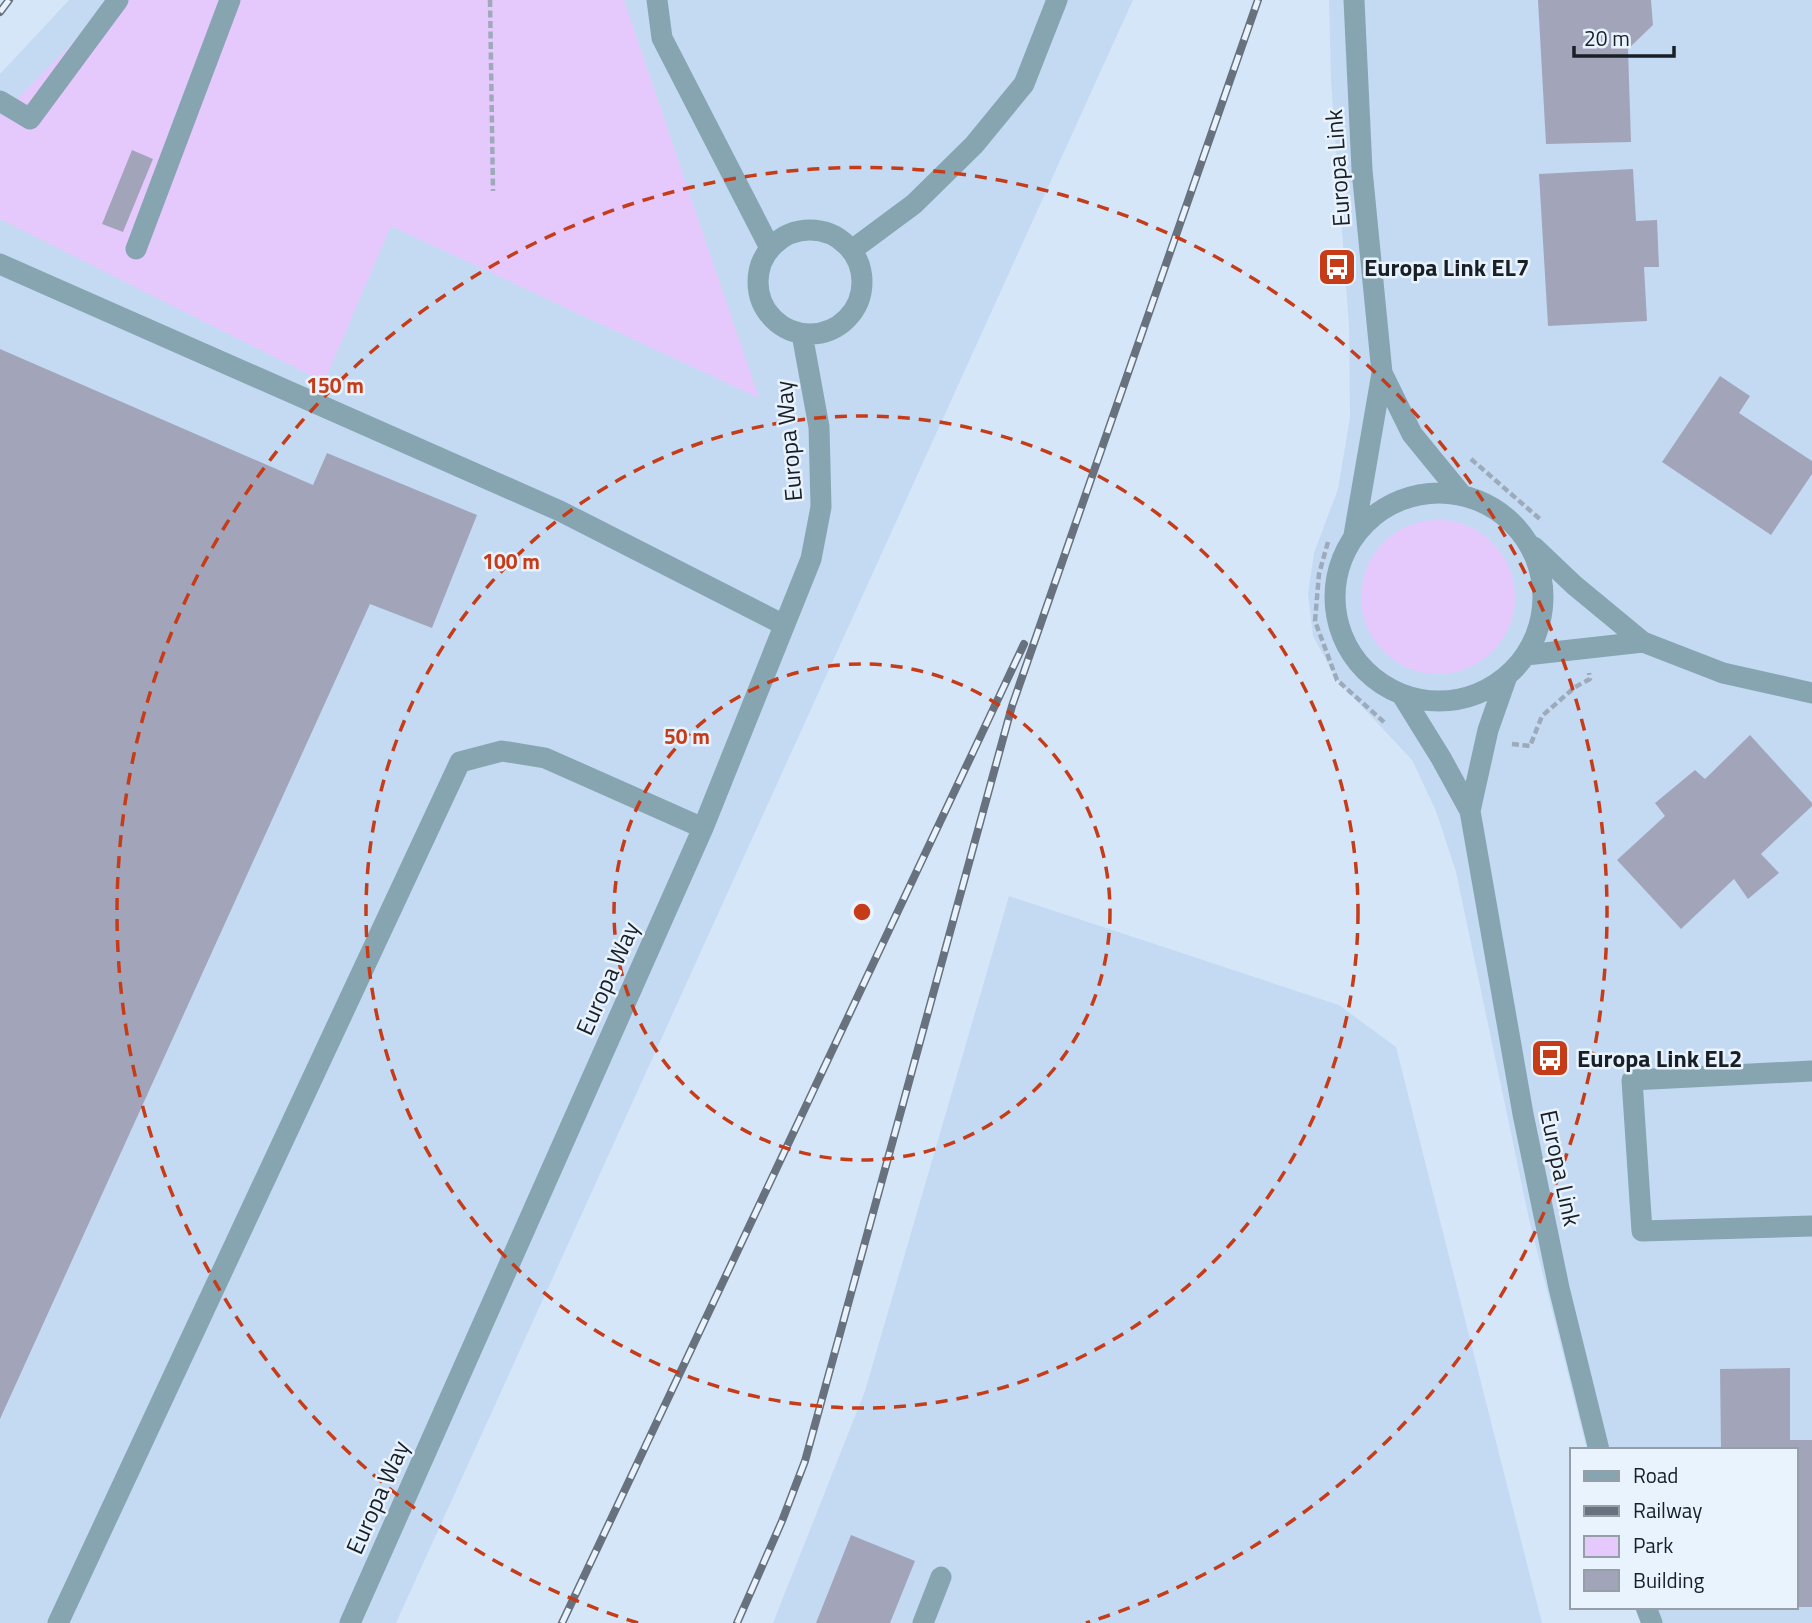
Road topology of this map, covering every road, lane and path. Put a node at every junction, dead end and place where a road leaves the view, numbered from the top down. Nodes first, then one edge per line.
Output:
1 (118, 0) edge
2 (230, 0) edge
3 (490, 0) edge
4 (657, 0) edge
5 (1057, 0) edge
6 (1354, 0) edge
7 (0, 101) edge
8 (493, 191) dead end
9 (770, 248) junction
10 (136, 249) dead end
11 (852, 250) junction
12 (0, 264) edge
13 (802, 334) junction
14 (1382, 373) junction
15 (1461, 494) junction
16 (1354, 535) junction
17 (1528, 540) junction
18 (784, 625) junction
19 (1643, 642) junction
20 (1526, 655) junction
21 (1507, 676) junction
22 (1812, 693) edge
23 (1402, 695) junction
24 (1470, 811) junction
25 (703, 828) junction
26 (1812, 1071) edge
27 (1812, 1226) edge
28 (1599, 1448) edge
29 (941, 1577) dead end
30 (58, 1623) edge
31 (350, 1623) edge
32 (923, 1623) edge

1 - 7 street
2 - 10 street
3 - 8 path
4 - 9 street
5 - 11 street
6 - 14 street, Europa Link
9 - 11 street
9 - 13 street
11 - 13 street
12 - 18 street
13 - 18 street, Europa Way
14 - 15 street, Europa Link
14 - 16 street, Europa Link
15 - 16 street
15 - 17 street
16 - 23 street
17 - 19 street
17 - 20 street
18 - 25 street, Europa Way
19 - 20 street
19 - 22 street
20 - 21 street
21 - 23 street
21 - 24 street, Europa Link
23 - 24 street, Europa Link
24 - 28 street, Europa Link
25 - 30 street
25 - 31 street, Europa Way
26 - 27 street
29 - 32 street

